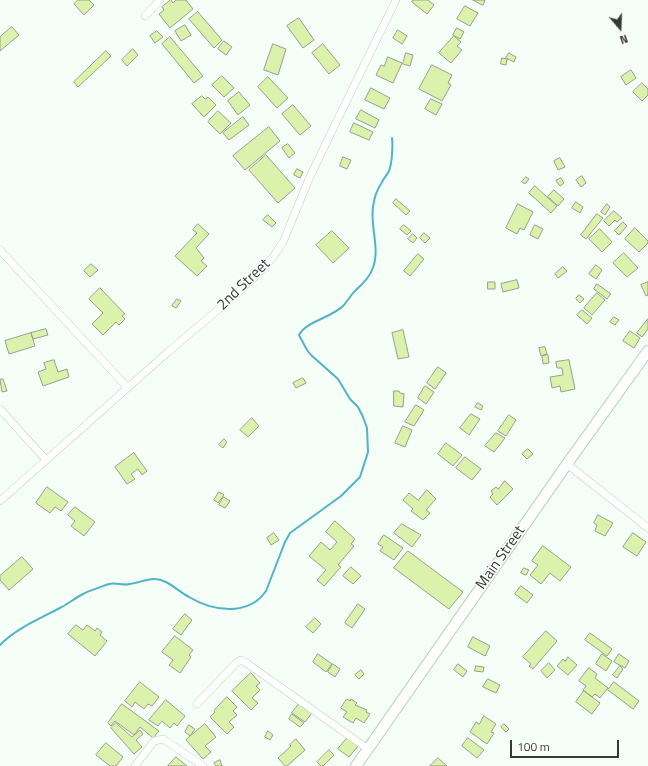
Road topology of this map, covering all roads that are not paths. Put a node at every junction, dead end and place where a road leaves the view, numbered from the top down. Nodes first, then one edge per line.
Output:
1 (160, 0) edge
2 (396, 0) edge
3 (146, 16) dead end
4 (0, 250) edge
5 (648, 351) edge
6 (128, 388) junction
7 (0, 408) edge
8 (46, 460) junction
9 (567, 464) junction
10 (0, 501) edge
11 (648, 528) edge
12 (197, 704) dead end
13 (368, 749) junction
14 (135, 766) edge
15 (203, 766) edge
16 (356, 766) edge

1 - 3 street
2 - 6 street, 2nd Street
4 - 6 street
5 - 9 main road, Main Street
6 - 8 street, 2nd Street
7 - 8 street
8 - 10 street, 2nd Street
9 - 11 street
9 - 13 main road, Main Street
12 - 13 street
13 - 16 main road, Main Street
14 - 15 street

